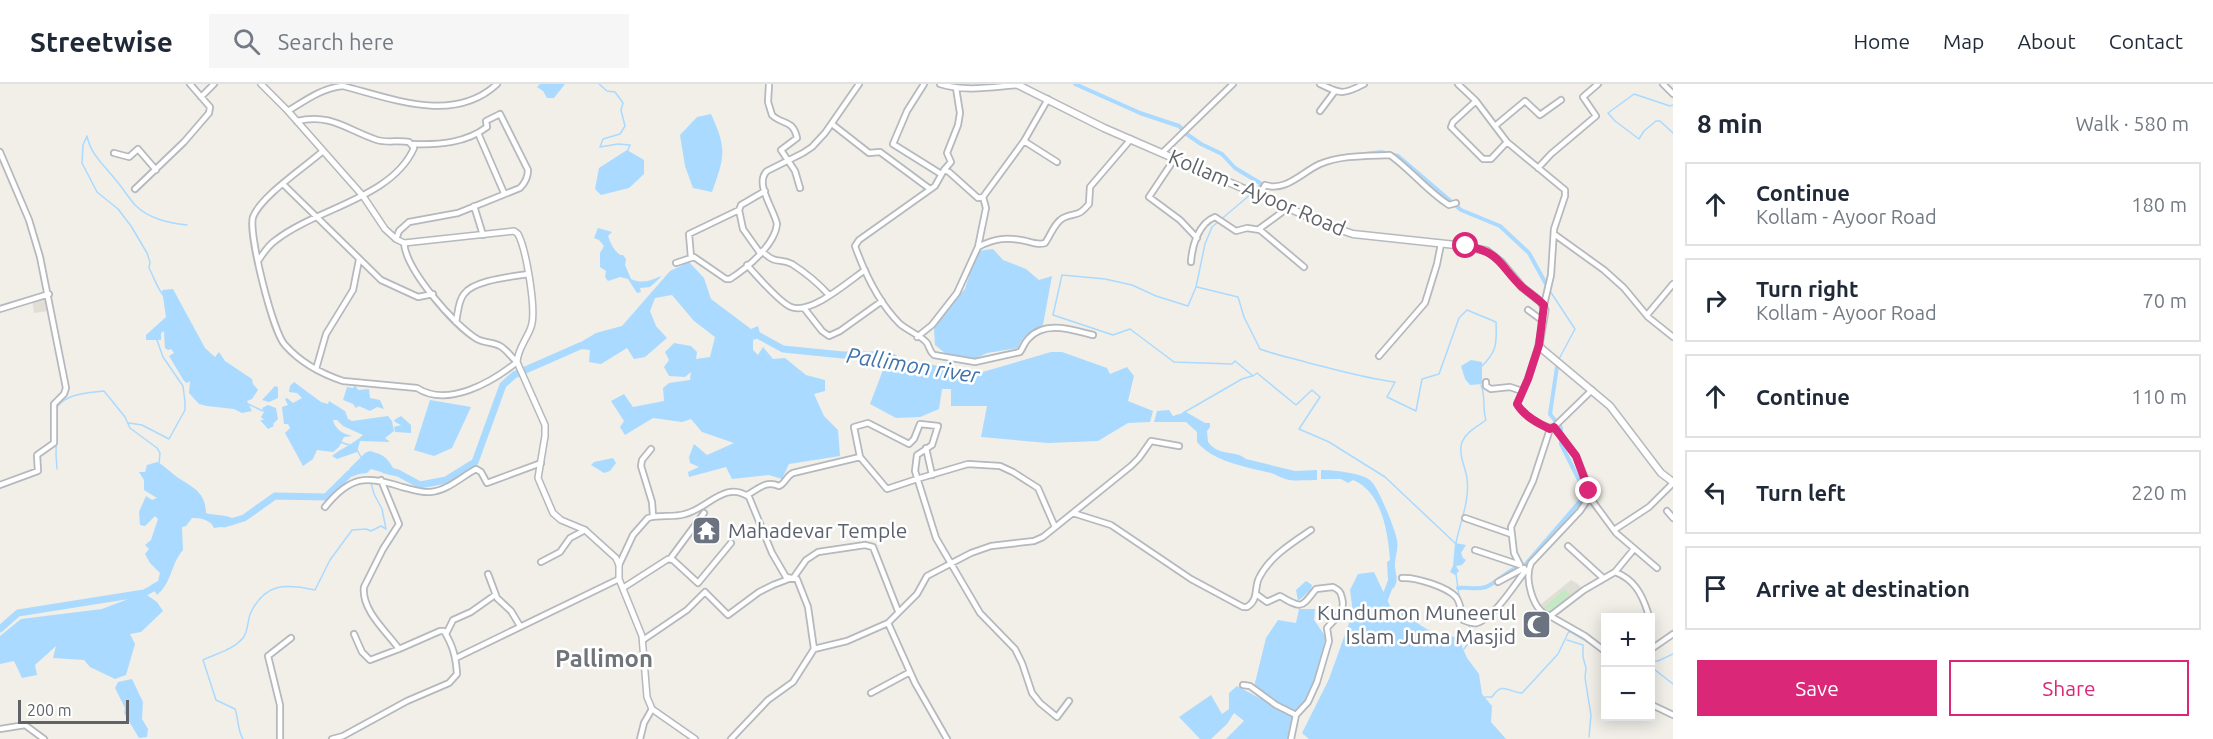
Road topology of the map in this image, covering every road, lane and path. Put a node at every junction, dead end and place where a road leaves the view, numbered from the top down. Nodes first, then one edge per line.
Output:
1 (190, 84) edge
2 (214, 84) edge
3 (261, 84) edge
4 (497, 84) edge
5 (769, 84) edge
6 (859, 84) edge
7 (924, 84) edge
8 (940, 84) edge
9 (1017, 84) edge
10 (1233, 84) edge
11 (1320, 84) edge
12 (1364, 84) edge
13 (1458, 84) edge
14 (1598, 84) edge
15 (1663, 84) edge
16 (956, 88) junction
17 (1335, 91) junction
18 (1673, 94) edge
19 (201, 97) junction
20 (1048, 99) junction
21 (1561, 100) dead end
22 (1476, 101) junction
23 (288, 111) junction
24 (1320, 111) dead end
25 (297, 121) junction
26 (832, 124) junction
27 (1495, 126) junction
28 (478, 133) junction
29 (1131, 139) junction
30 (1024, 141) junction
31 (1507, 142) junction
32 (413, 144) junction
33 (323, 152) junction
34 (0, 153) edge
35 (114, 153) dead end
36 (1162, 153) junction
37 (1175, 158) junction
38 (788, 161) junction
39 (1057, 162) dead end
40 (1538, 168) junction
41 (156, 170) junction
42 (943, 172) junction
43 (283, 184) junction
44 (800, 188) dead end
45 (135, 189) dead end
46 (930, 189) junction
47 (765, 191) junction
48 (504, 193) junction
49 (1260, 194) junction
50 (363, 196) junction
51 (983, 197) junction
52 (1456, 203) dead end
53 (474, 206) junction
54 (1289, 207) junction
55 (739, 210) junction
56 (317, 217) junction
57 (1259, 229) junction
58 (1554, 234) junction
59 (483, 235) junction
60 (1197, 238) junction
61 (396, 239) junction
62 (404, 243) junction
63 (1441, 244) junction
64 (978, 247) junction
65 (761, 252) junction
66 (691, 257) junction
67 (359, 260) junction
68 (258, 261) junction
69 (1191, 262) dead end
70 (676, 263) dead end
71 (747, 265) junction
72 (1304, 267) dead end
73 (865, 270) junction
74 (528, 274) junction
75 (1673, 284) edge
76 (49, 294) junction
77 (433, 294) junction
78 (829, 295) junction
79 (882, 301) junction
80 (1544, 305) junction
81 (804, 308) junction
82 (0, 309) edge
83 (1528, 310) dead end
84 (1647, 315) junction
85 (1543, 321) junction
86 (456, 322) junction
87 (1093, 335) dead end
88 (1672, 335) edge
89 (917, 337) junction
90 (1539, 345) junction
91 (1379, 356) dead end
92 (517, 363) junction
93 (316, 369) junction
94 (1486, 382) dead end
95 (1592, 390) junction
96 (1522, 391) junction
97 (1552, 428) junction
98 (1179, 446) dead end
99 (926, 448) junction
100 (651, 449) dead end
101 (860, 457) junction
102 (542, 463) junction
103 (932, 475) junction
104 (917, 479) junction
105 (381, 480) junction
106 (1673, 483) edge
107 (0, 485) edge
108 (747, 495) junction
109 (1588, 495) junction
110 (325, 507) dead end
111 (1667, 511) dead end
112 (704, 513) dead end
113 (1073, 513) junction
114 (653, 516) junction
115 (1673, 518) edge
116 (1466, 519) dead end
117 (1055, 527) junction
118 (585, 530) junction
119 (1311, 530) dead end
120 (1614, 530) junction
121 (1511, 534) junction
122 (731, 543) dead end
123 (1568, 546) dead end
124 (1634, 549) junction
125 (1475, 550) dead end
126 (670, 559) junction
127 (541, 562) dead end
128 (952, 562) junction
129 (619, 565) junction
130 (1523, 568) junction
131 (1657, 568) dead end
132 (1614, 572) junction
133 (488, 574) dead end
134 (794, 577) junction
135 (1402, 578) dead end
136 (1603, 578) junction
137 (620, 579) junction
138 (1498, 582) dead end
139 (623, 588) junction
140 (1256, 594) junction
141 (495, 595) junction
142 (898, 611) junction
143 (1648, 613) dead end
144 (1551, 616) junction
145 (888, 623) junction
146 (520, 626) junction
147 (354, 634) dead end
148 (446, 634) junction
149 (1673, 634) edge
150 (291, 638) dead end
151 (643, 640) junction
152 (1655, 647) edge
153 (399, 649) junction
154 (814, 649) junction
155 (1601, 649) edge
156 (456, 658) junction
157 (910, 672) junction
158 (1243, 685) dead end
159 (871, 693) dead end
160 (1069, 701) dead end
161 (1655, 706) edge
162 (652, 709) junction
163 (1296, 715) junction
164 (1673, 715) edge
165 (0, 729) edge
166 (1294, 738) edge
167 (44, 739) edge
168 (280, 739) edge
169 (332, 739) edge
170 (640, 739) edge
171 (695, 739) edge
172 (731, 739) edge
173 (947, 739) edge

1 - 19 street
2 - 19 street
3 - 23 street
4 - 23 street
5 - 38 street
6 - 26 street
7 - 42 street
8 - 16 street
9 - 16 street
9 - 20 main road, Kollam - Ayoor Road
10 - 36 street
11 - 17 street
12 - 17 street
13 - 22 street
14 - 40 street
15 - 18 street
16 - 42 street
17 - 24 street
19 - 41 street
20 - 29 main road, Kollam - Ayoor Road
20 - 30 street
21 - 27 street
22 - 27 street
22 - 31 street
23 - 25 street
25 - 32 street
25 - 33 street
26 - 38 street
26 - 46 street
27 - 31 street
28 - 32 street
28 - 48 street
28 - 48 street
29 - 36 main road, Kollam - Ayoor Road
29 - 64 street
30 - 39 street
30 - 51 street
31 - 40 street
32 - 50 street
33 - 43 street
33 - 50 street
34 - 76 street
35 - 41 street
36 - 37 main road, Kollam - Ayoor Road
37 - 49 main road, Kollam - Ayoor Road
37 - 60 street
38 - 44 street
38 - 47 street
40 - 58 street
41 - 45 street
42 - 46 street
42 - 51 street
43 - 56 street
43 - 68 street
46 - 73 street
47 - 55 street
47 - 65 street
48 - 53 street
49 - 52 street
49 - 54 main road, Kollam - Ayoor Road
50 - 56 street
50 - 61 street
51 - 64 street
53 - 59 street
53 - 61 street
54 - 57 street
54 - 63 main road, Kollam - Ayoor Road
55 - 65 street
55 - 66 street
56 - 67 street
56 - 68 street
57 - 60 street
57 - 72 street
58 - 80 street
58 - 84 street
59 - 62 street
59 - 74 street
60 - 69 street
61 - 62 street
62 - 77 street
63 - 80 main road, Kollam - Ayoor Road
63 - 91 street
64 - 89 street
65 - 71 street
65 - 78 street
66 - 70 street
66 - 71 street
67 - 77 street
67 - 93 street
68 - 93 street
71 - 81 street
73 - 78 street
73 - 79 street
74 - 86 street
74 - 92 street
75 - 84 street
76 - 82 street
76 - 107 street
77 - 86 street
78 - 81 street
79 - 81 street
79 - 89 street
80 - 85 main road
83 - 85 street
84 - 88 street
85 - 90 main road
86 - 92 street
87 - 89 street
90 - 95 main road
90 - 96 street
92 - 93 street
92 - 102 street
94 - 96 street
95 - 97 street
95 - 106 main road
96 - 97 street
97 - 109 street
97 - 121 street
98 - 113 street
99 - 101 street
99 - 103 street
99 - 104 street
100 - 114 street
101 - 104 street
101 - 108 street
102 - 105 street
102 - 118 street
103 - 104 street
103 - 117 street
104 - 128 street
105 - 110 street
105 - 153 street
106 - 120 street
108 - 114 street
108 - 134 street
109 - 120 street
109 - 130 street
111 - 115 street
112 - 126 street
113 - 117 street
113 - 140 street
114 - 129 street
116 - 121 street
117 - 128 street
118 - 127 street
118 - 129 street
119 - 140 street
120 - 124 street
121 - 130 street
122 - 126 street
123 - 136 street
124 - 131 street
124 - 132 street
125 - 130 street
126 - 139 street
128 - 142 street
128 - 160 street
129 - 137 street
130 - 135 street
130 - 138 street
130 - 144 street
132 - 136 street
132 - 143 street
133 - 141 street
134 - 142 street
134 - 151 street
134 - 154 street
136 - 144 street
137 - 139 street
137 - 146 street
139 - 151 street
140 - 163 street
141 - 146 street
141 - 148 street
142 - 145 street
144 - 155 street
145 - 154 street
145 - 157 street
146 - 156 street
147 - 153 street
148 - 153 street
148 - 156 street
149 - 152 street
150 - 168 street
151 - 162 street
154 - 172 street
156 - 169 street
157 - 159 street
157 - 173 street
158 - 163 street
161 - 164 street
162 - 170 street
162 - 171 street
163 - 166 street
165 - 167 street

